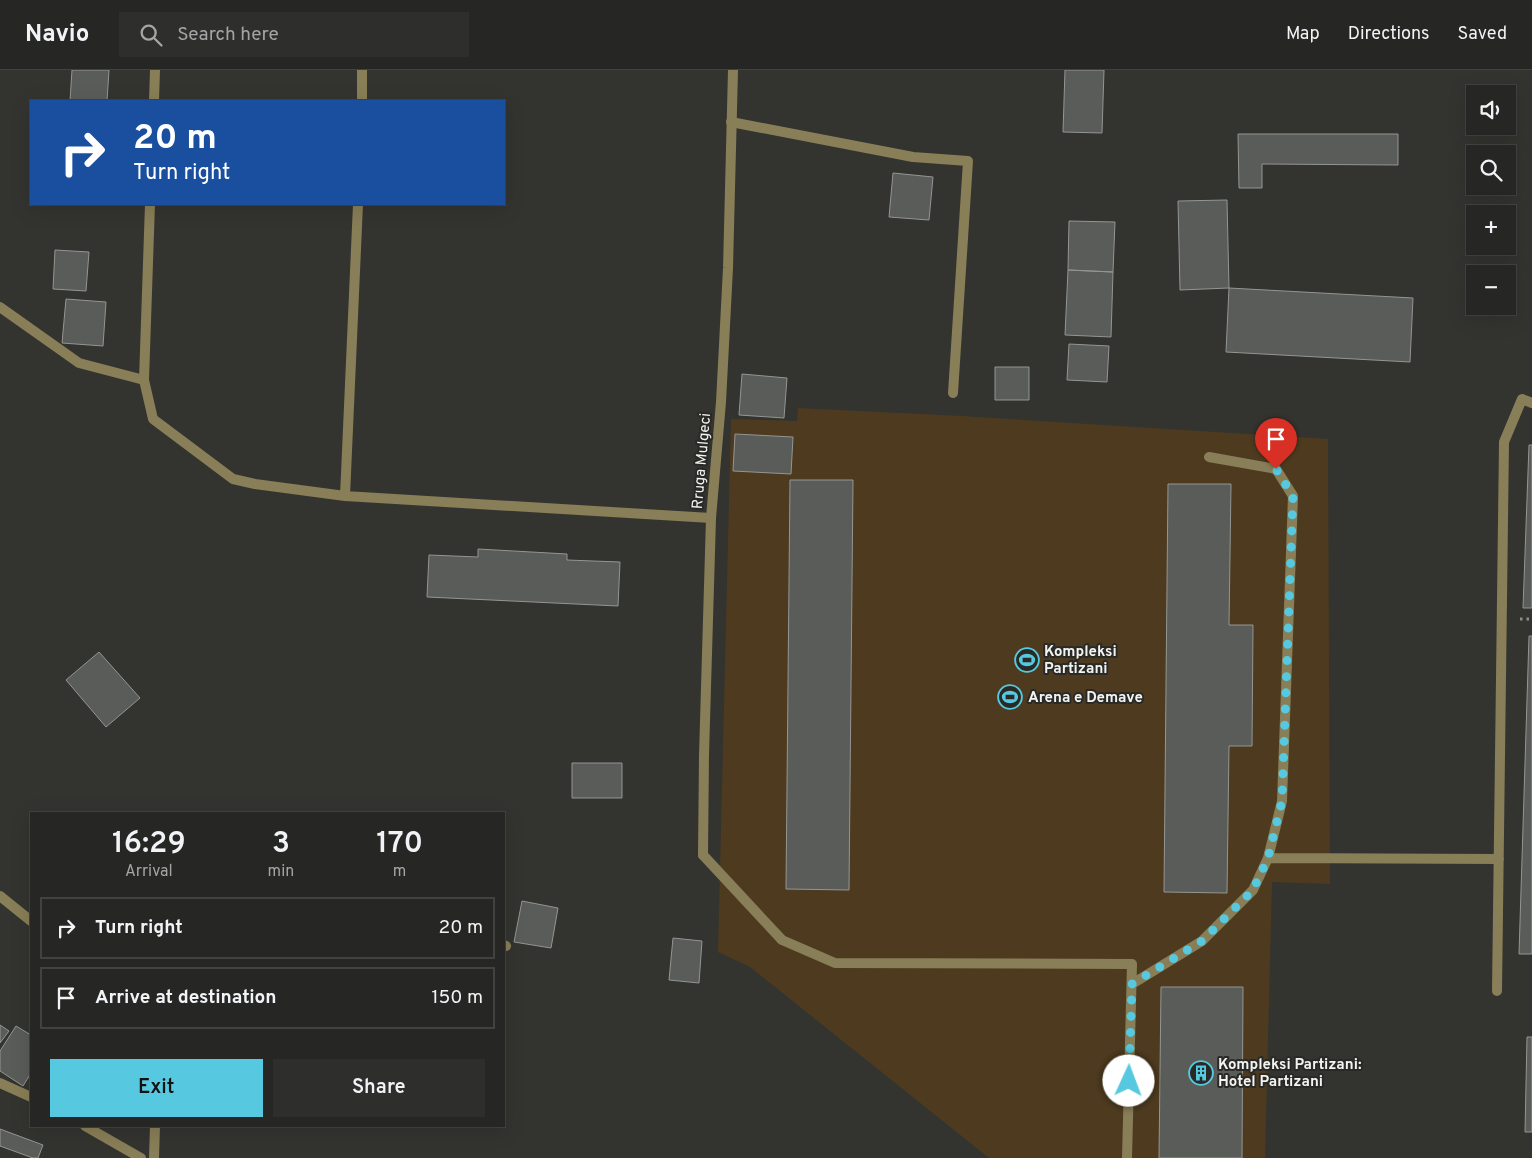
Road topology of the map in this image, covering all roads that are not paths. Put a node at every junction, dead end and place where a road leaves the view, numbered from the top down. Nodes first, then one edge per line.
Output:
1 (155, 70) edge
2 (362, 70) edge
3 (733, 70) edge
4 (154, 100) edge
5 (362, 100) edge
6 (731, 122) junction
7 (150, 205) edge
8 (358, 205) edge
9 (0, 307) edge
10 (144, 380) junction
11 (953, 393) dead end
12 (1532, 403) edge
13 (1209, 457) dead end
14 (345, 496) junction
15 (711, 518) junction
16 (1268, 858) junction
17 (1499, 859) junction
18 (0, 896) edge
19 (30, 920) edge
20 (1132, 984) junction
21 (1497, 992) dead end
22 (0, 1083) edge
23 (30, 1097) edge
24 (87, 1127) edge
25 (155, 1127) edge
26 (141, 1158) edge
27 (154, 1158) edge
28 (1127, 1158) edge

1 - 4 street
2 - 5 street
3 - 6 street, Rruga Mulgeci
6 - 11 street
6 - 15 street, Rruga Mulgeci
7 - 10 street
8 - 14 street
9 - 10 street
10 - 14 street
12 - 17 street
13 - 16 street
14 - 15 street
15 - 20 street, Rruga Mulgeci
16 - 17 street
16 - 20 street
17 - 21 street
18 - 19 street
20 - 28 street
22 - 23 street
24 - 26 street
25 - 27 street

